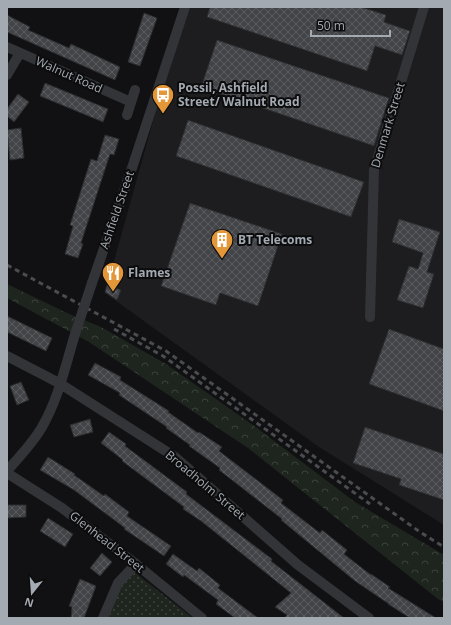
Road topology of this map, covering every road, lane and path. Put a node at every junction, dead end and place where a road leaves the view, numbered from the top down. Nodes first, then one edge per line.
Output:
1 (185, 7) edge
2 (424, 7) edge
3 (7, 47) edge
4 (20, 53) junction
5 (7, 75) edge
6 (135, 90) dead end
7 (131, 102) junction
8 (127, 115) dead end
9 (370, 317) dead end
10 (7, 356) edge
11 (59, 384) junction
12 (7, 472) edge
13 (136, 564) junction
14 (103, 618) edge
15 (202, 618) edge
16 (369, 618) edge

1 - 11 street, Ashfield Street, bridge
2 - 9 street, Denmark Street
3 - 4 street, Walnut Road
4 - 5 street
4 - 7 street, Walnut Road
6 - 7 street
7 - 8 street
10 - 11 street, Broadholm Street
11 - 12 street, Ashfield Street
11 - 16 street, Broadholm Street
12 - 13 street, Glenhead Street
13 - 14 street
13 - 15 street, Glenhead Street

